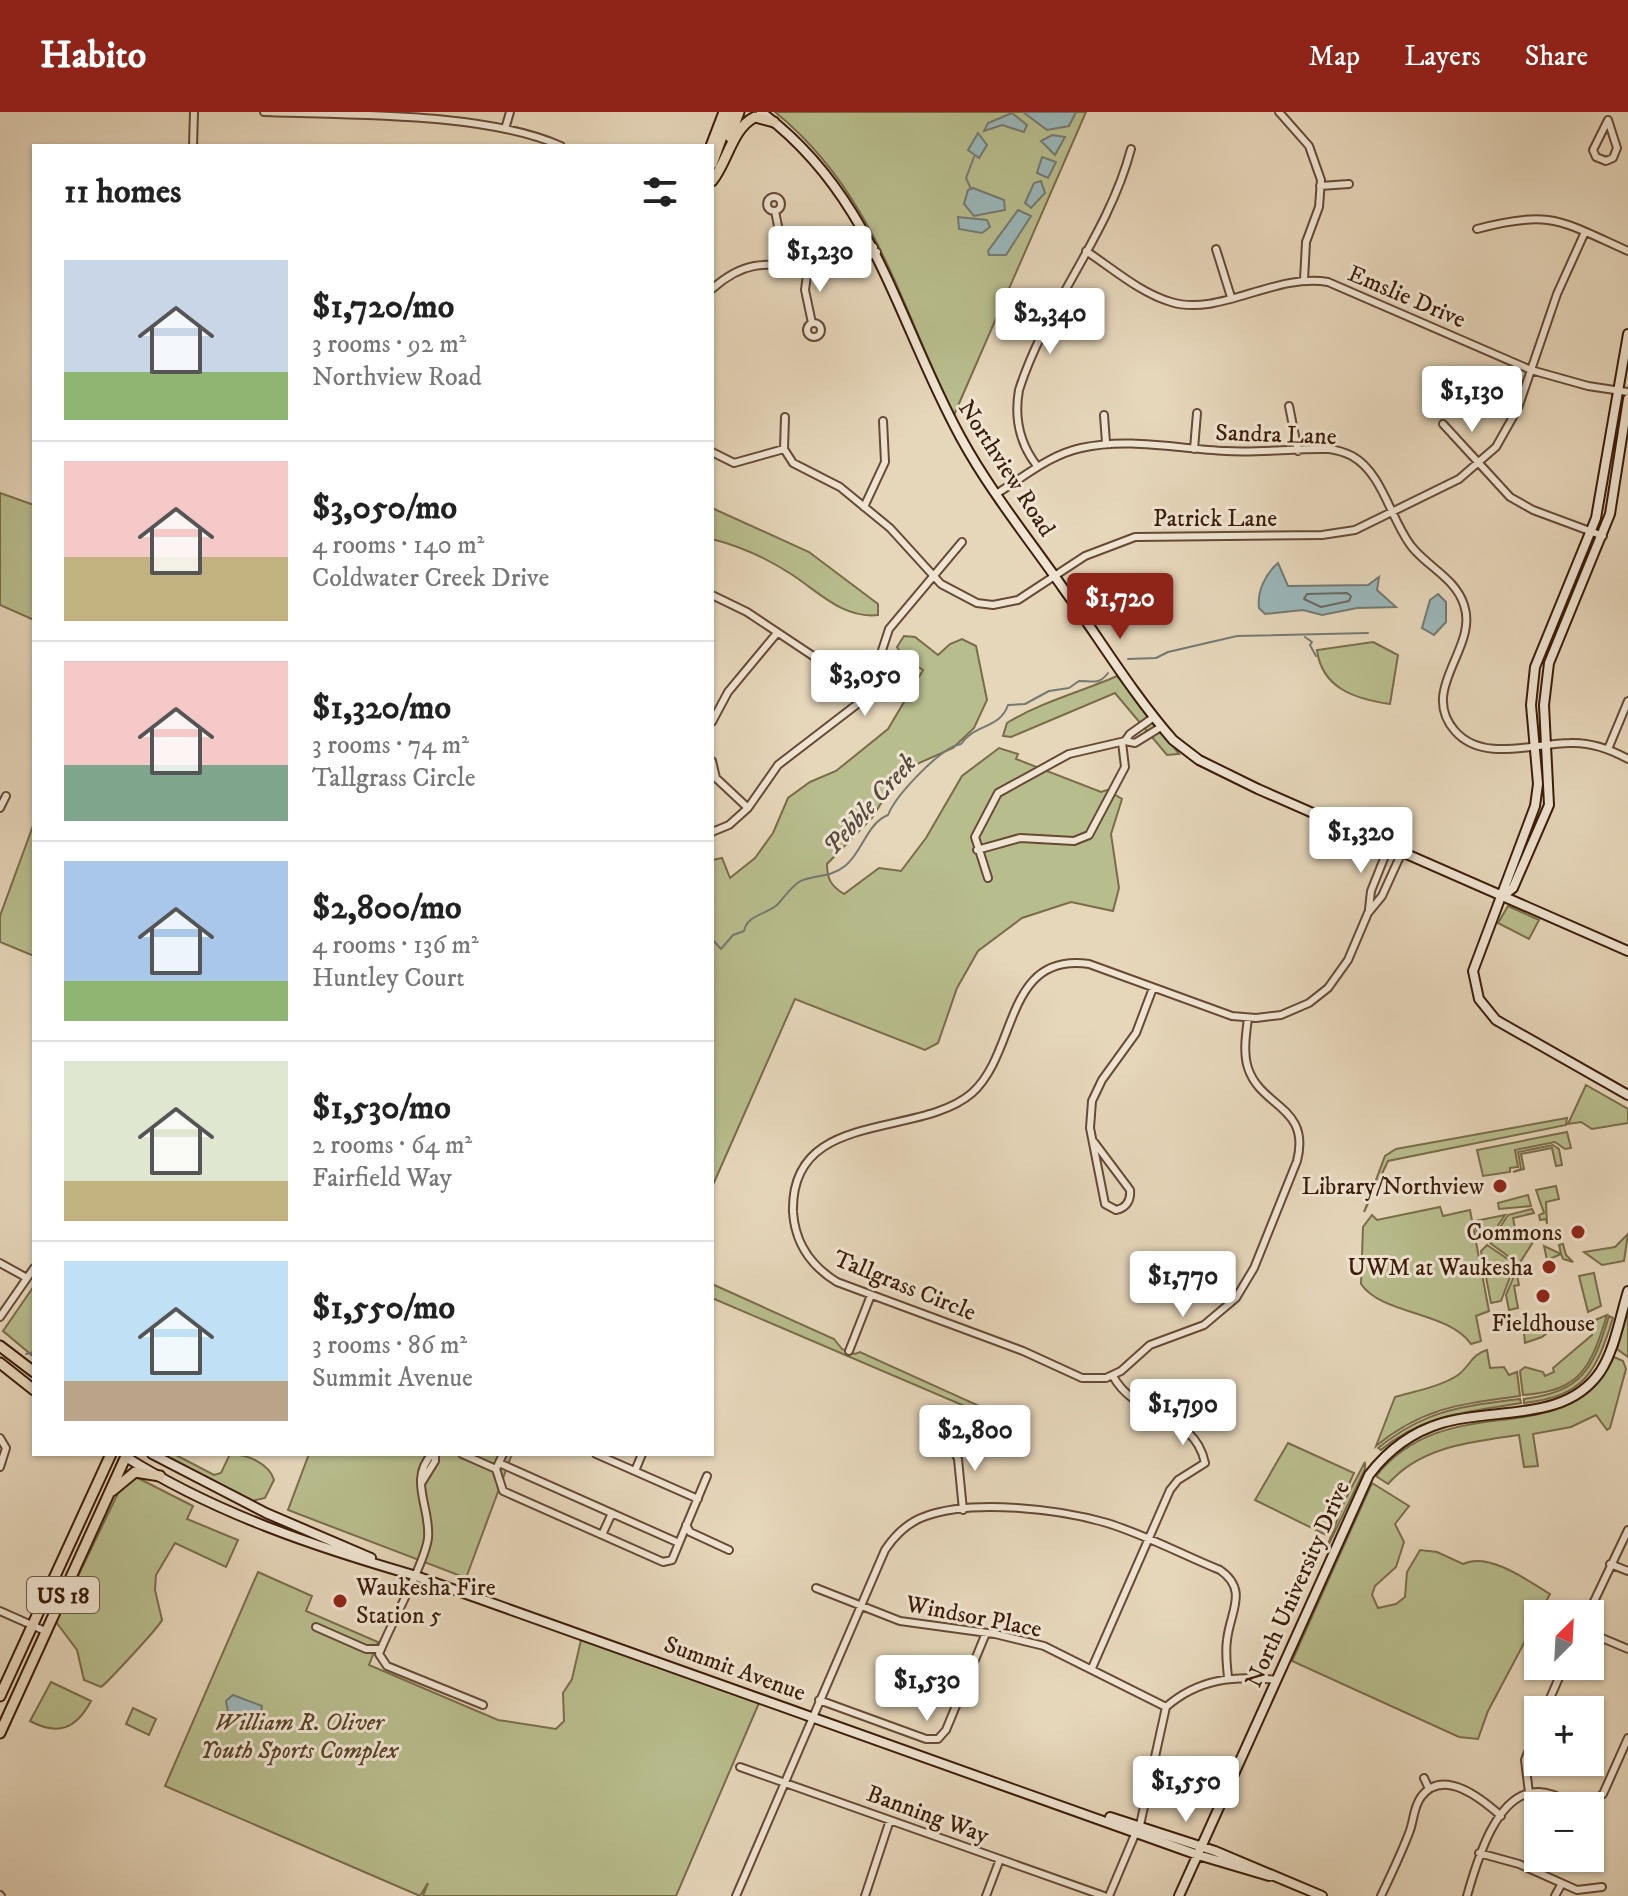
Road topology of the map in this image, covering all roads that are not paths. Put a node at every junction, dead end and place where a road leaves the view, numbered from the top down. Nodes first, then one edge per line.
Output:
1 (194, 112) edge
2 (264, 112) edge
3 (510, 112) edge
4 (724, 112) edge
5 (731, 112) edge
6 (739, 112) edge
7 (761, 112) edge
8 (1279, 112) edge
9 (1614, 112) edge
10 (391, 114) edge
11 (1608, 120) junction
12 (774, 122) junction
13 (505, 129) junction
14 (193, 144) edge
15 (554, 144) edge
16 (712, 144) edge
17 (1131, 149) dead end
18 (714, 159) edge
19 (714, 176) edge
20 (714, 179) edge
21 (1349, 184) dead end
22 (1320, 186) junction
23 (775, 211) dead end
24 (1477, 229) dead end
25 (1585, 232) junction
26 (875, 249) junction
27 (1216, 249) dead end
28 (1086, 251) junction
29 (1628, 251) edge
30 (777, 263) junction
31 (808, 268) junction
32 (1304, 280) junction
33 (714, 288) edge
34 (1231, 297) junction
35 (812, 323) dead end
36 (1628, 334) edge
37 (1531, 370) junction
38 (1618, 390) junction
39 (1628, 392) edge
40 (1628, 399) edge
41 (1289, 406) dead end
42 (1197, 413) dead end
43 (1104, 415) dead end
44 (785, 417) dead end
45 (883, 421) dead end
46 (1443, 424) dead end
47 (1106, 443) junction
48 (784, 449) junction
49 (1194, 449) junction
50 (1298, 451) junction
51 (714, 453) edge
52 (1479, 465) junction
53 (1037, 466) junction
54 (996, 494) junction
55 (864, 507) junction
56 (1392, 514) junction
57 (1591, 532) junction
58 (1603, 536) junction
59 (962, 542) dead end
60 (1574, 574) junction
61 (933, 576) junction
62 (1055, 577) junction
63 (1585, 578) junction
64 (714, 596) edge
65 (777, 633) junction
66 (872, 681) junction
67 (1532, 693) junction
68 (1544, 693) junction
69 (1628, 701) edge
70 (1154, 717) junction
71 (714, 718) edge
72 (1161, 727) junction
73 (1124, 741) junction
74 (1547, 745) junction
75 (1535, 746) junction
76 (1608, 749) junction
77 (1628, 759) edge
78 (714, 770) edge
79 (6, 796) dead end
80 (0, 808) edge
81 (748, 808) junction
82 (1526, 830) junction
83 (714, 831) edge
84 (1537, 836) junction
85 (1389, 846) junction
86 (977, 850) junction
87 (1402, 852) junction
88 (988, 878) dead end
89 (1503, 896) junction
90 (1368, 913) junction
91 (1628, 951) edge
92 (1153, 988) junction
93 (1248, 1018) junction
94 (1628, 1095) edge
95 (1094, 1142) junction
96 (0, 1263) edge
97 (32, 1271) edge
98 (27, 1278) junction
99 (1628, 1291) edge
100 (871, 1295) junction
101 (0, 1317) edge
102 (0, 1346) edge
103 (849, 1351) dead end
104 (0, 1363) edge
105 (32, 1370) edge
106 (1113, 1376) junction
107 (32, 1388) edge
108 (0, 1438) edge
109 (951, 1445) dead end
110 (110, 1456) edge
111 (125, 1456) edge
112 (127, 1456) edge
113 (156, 1456) edge
114 (432, 1456) edge
115 (502, 1456) edge
116 (601, 1456) edge
117 (641, 1456) edge
118 (481, 1458) edge
119 (498, 1466) junction
120 (0, 1467) edge
121 (635, 1471) junction
122 (160, 1476) junction
123 (707, 1476) dead end
124 (109, 1493) junction
125 (698, 1499) junction
126 (963, 1510) junction
127 (612, 1513) junction
128 (686, 1525) junction
129 (1628, 1530) edge
130 (602, 1535) junction
131 (1149, 1539) junction
132 (679, 1543) junction
133 (729, 1550) dead end
134 (1610, 1564) junction
135 (1628, 1571) edge
136 (413, 1575) junction
137 (816, 1588) dead end
138 (1594, 1600) edge
139 (860, 1607) junction
140 (0, 1611) edge
141 (32, 1625) junction
142 (316, 1627) dead end
143 (45, 1631) junction
144 (986, 1633) junction
145 (1604, 1639) edge
146 (381, 1649) junction
147 (1628, 1649) edge
148 (1092, 1668) junction
149 (1228, 1678) junction
150 (1276, 1680) junction
151 (0, 1696) edge
152 (819, 1700) junction
153 (483, 1705) dead end
154 (1166, 1707) junction
155 (812, 1717) junction
156 (0, 1733) edge
157 (1628, 1738) edge
158 (740, 1767) dead end
159 (1424, 1778) dead end
160 (784, 1782) junction
161 (1429, 1789) junction
162 (1604, 1792) edge
163 (1524, 1797) edge
164 (1501, 1816) junction
165 (890, 1820) junction
166 (1138, 1828) junction
167 (1200, 1851) junction
168 (1479, 1853) junction
169 (1000, 1859) junction
170 (1561, 1885) junction
171 (1602, 1887) dead end
172 (736, 1896) edge
173 (865, 1896) edge
174 (986, 1896) edge
175 (1106, 1896) edge
176 (1179, 1896) edge
177 (1322, 1896) edge
178 (1381, 1896) edge
179 (1467, 1896) edge
180 (1555, 1896) edge

1 - 14 street
2 - 10 street
3 - 13 street
4 - 16 main road
5 - 18 main road
6 - 19 main road
7 - 12 street, Northview Road
8 - 22 street
9 - 11 street
10 - 13 street
11 - 11 street
12 - 20 main road
12 - 26 street, Northview Road
13 - 15 street
17 - 28 street
21 - 22 street
22 - 32 street
23 - 30 street
24 - 25 street
25 - 29 street
25 - 37 street, Patrick Lane
26 - 31 street
26 - 54 street, Northview Road
27 - 34 street
28 - 34 street, Emslie Drive
28 - 53 street
30 - 31 street
30 - 33 street
31 - 35 street
32 - 34 street, Emslie Drive
32 - 37 street, Emslie Drive
36 - 38 street
37 - 38 street, Emslie Drive
37 - 52 street, Patrick Lane
38 - 39 street, Emslie Drive
38 - 57 street
40 - 58 street
41 - 50 street
42 - 49 street
43 - 47 street
44 - 48 street
45 - 55 street
46 - 52 street
47 - 49 street, Sandra Lane
47 - 53 street, Sandra Lane
48 - 51 street
48 - 55 street, Patrick Lane
49 - 50 street, Sandra Lane
50 - 56 street, Sandra Lane
52 - 56 street, Patrick Lane
52 - 57 street
53 - 54 street, Sandra Lane
54 - 62 street, Northview Road
55 - 61 street, Patrick Lane
56 - 62 street, Patrick Lane
56 - 75 street, Sandra Lane
57 - 58 street
57 - 60 street
58 - 63 street
59 - 61 street
60 - 63 street
60 - 67 street
61 - 62 street, Patrick Lane
61 - 66 street
62 - 70 street, Northview Road
63 - 68 street
64 - 65 street
65 - 66 street
65 - 71 street
66 - 81 street
67 - 68 street
67 - 75 street
68 - 74 street
69 - 76 street
70 - 72 street, Northview Road
70 - 73 street
72 - 73 street
72 - 85 street, Northview Road
73 - 86 street
73 - 86 street
74 - 75 street, Sandra Lane
74 - 76 street, Sandra Lane
74 - 84 street
75 - 82 street
76 - 77 street, Sandra Lane
78 - 81 street
79 - 80 street
81 - 83 street
82 - 84 street
82 - 89 street
84 - 89 street
85 - 87 street, Northview Road
85 - 90 street, Tallgrass Circle
86 - 88 street
87 - 89 street, Northview Road
87 - 90 street, Tallgrass Circle
89 - 91 street, Northview Road
89 - 94 street
90 - 93 street, Tallgrass Circle
92 - 93 street, Tallgrass Circle
92 - 95 street
92 - 100 street, Tallgrass Circle
93 - 106 street
95 - 95 street
96 - 98 street
97 - 98 street
98 - 101 street
99 - 150 street, North University Drive
100 - 103 street
100 - 106 street, Tallgrass Circle
102 - 105 main road
104 - 107 main road
106 - 131 street
108 - 120 street
109 - 126 street
110 - 141 main road, US 18
111 - 124 main road, US 18
112 - 122 street, Summit Avenue
113 - 136 street, Summit Avenue
114 - 136 street
115 - 119 street
116 - 121 street
117 - 121 street
118 - 119 street
119 - 127 street
119 - 130 street
121 - 125 street
122 - 124 main road
122 - 136 street, Summit Avenue
123 - 125 street
124 - 143 main road, US 18
125 - 128 street
126 - 131 street
126 - 139 street
127 - 130 street
127 - 132 street
128 - 132 street
128 - 133 street
129 - 134 street
130 - 132 street
131 - 148 street
131 - 149 street
134 - 135 street
134 - 138 street
136 - 146 street
136 - 155 street, Summit Avenue
137 - 139 street, Windsor Place
139 - 144 street, Windsor Place
139 - 152 street
140 - 141 street
141 - 143 street
141 - 151 main road, US 18
142 - 146 street
143 - 156 main road, US 18
144 - 148 street, Windsor Place
144 - 152 street
145 - 147 street
146 - 153 street
148 - 154 street, Windsor Place
149 - 150 street
149 - 154 street
150 - 167 street, North University Drive
152 - 155 street
154 - 166 street
155 - 160 street
155 - 166 street, Summit Avenue
157 - 162 street
158 - 160 street, Banning Way
159 - 161 street
160 - 165 street, Banning Way
160 - 172 street
161 - 164 street
161 - 178 street
163 - 164 street
164 - 168 street
165 - 169 street, Banning Way
165 - 173 street
166 - 167 street, Summit Avenue
166 - 175 street
167 - 176 street, North University Drive
167 - 177 street, Summit Avenue
168 - 170 street
168 - 179 street
169 - 174 street
169 - 175 street, Banning Way
170 - 171 street
170 - 180 street

